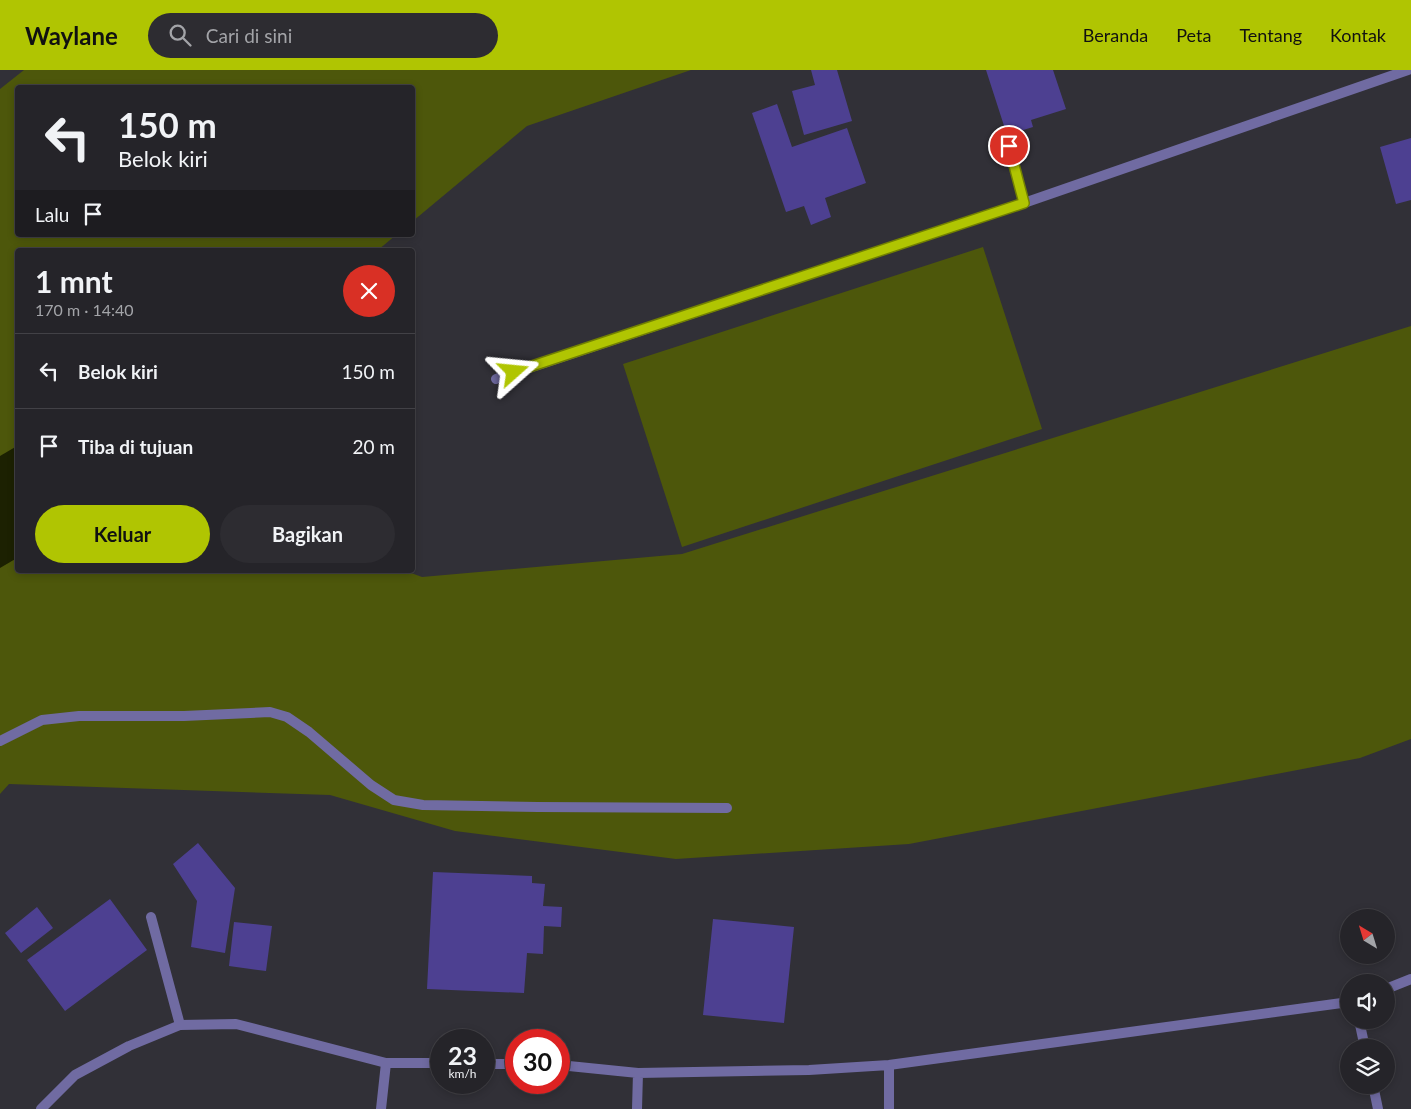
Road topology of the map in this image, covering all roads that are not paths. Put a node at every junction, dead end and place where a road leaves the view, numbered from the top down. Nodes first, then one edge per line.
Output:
1 (1408, 70) edge
2 (1009, 146) dead end
3 (1024, 203) junction
4 (496, 378) dead end
5 (0, 741) edge
6 (728, 808) dead end
7 (151, 916) dead end
8 (1411, 979) edge
9 (1395, 985) edge
10 (1340, 1003) edge
11 (180, 1025) junction
12 (386, 1063) junction
13 (430, 1064) edge
14 (889, 1065) junction
15 (570, 1067) edge
16 (638, 1073) junction
17 (1375, 1094) edge
18 (41, 1109) edge
19 (381, 1109) edge
20 (637, 1109) edge
21 (889, 1109) edge
22 (1378, 1109) edge

1 - 3 street
2 - 3 street
3 - 4 street
5 - 6 street
7 - 11 street
8 - 9 street
10 - 14 street
11 - 12 street
11 - 18 street
12 - 13 street
12 - 19 street
14 - 16 street
14 - 21 street
15 - 16 street
16 - 20 street
17 - 22 street

